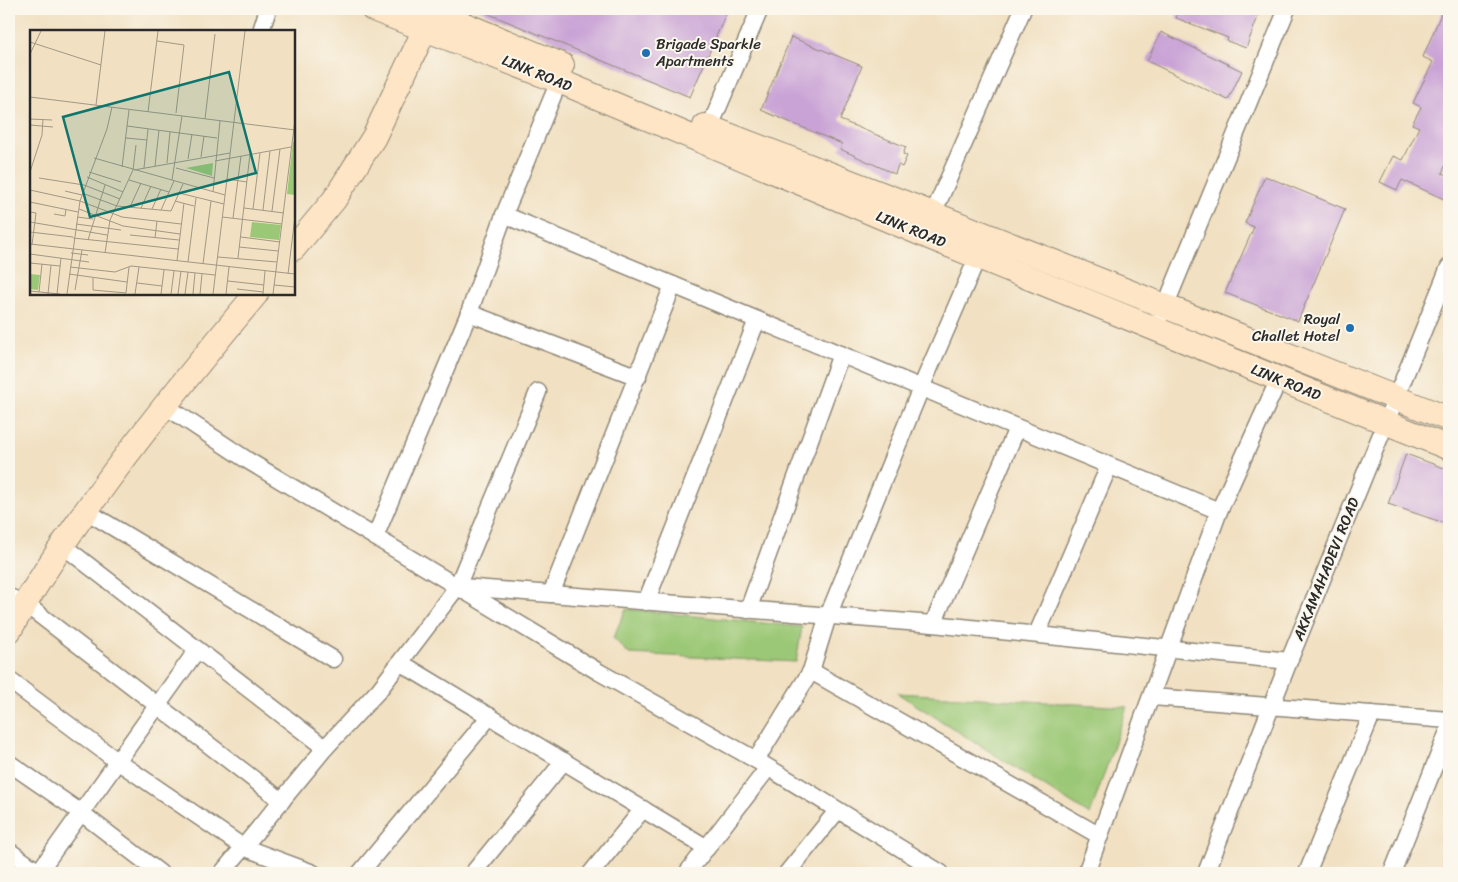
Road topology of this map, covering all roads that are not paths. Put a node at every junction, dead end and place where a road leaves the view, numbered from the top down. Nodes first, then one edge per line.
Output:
1 (268, 9) edge
2 (373, 9) edge
3 (760, 9) edge
4 (1023, 9) edge
5 (1287, 9) edge
6 (428, 16) edge
7 (261, 30) edge
8 (558, 81) junction
9 (706, 135) junction
10 (933, 214) junction
11 (504, 215) junction
12 (295, 247) edge
13 (978, 256) junction
14 (1449, 267) edge
15 (673, 285) junction
16 (255, 295) edge
17 (1166, 306) junction
18 (469, 313) junction
19 (756, 320) junction
20 (1156, 329) junction
21 (841, 354) junction
22 (638, 377) junction
23 (1279, 379) junction
24 (921, 388) junction
25 (538, 392) dead end
26 (1396, 398) junction
27 (164, 405) junction
28 (1449, 419) edge
29 (1386, 423) junction
30 (1018, 428) junction
31 (1449, 448) edge
32 (1110, 466) junction
33 (86, 511) junction
34 (1218, 511) junction
35 (375, 538) junction
36 (62, 545) junction
37 (457, 587) junction
38 (551, 594) junction
39 (17, 600) edge
40 (646, 602) junction
41 (748, 610) junction
42 (828, 616) junction
43 (933, 624) junction
44 (9, 631) edge
45 (1038, 634) junction
46 (1169, 648) junction
47 (197, 650) junction
48 (333, 659) dead end
49 (1288, 661) junction
50 (401, 663) junction
51 (811, 671) junction
52 (9, 680) edge
53 (1152, 697) junction
54 (158, 706) junction
55 (1270, 706) junction
56 (1372, 714) junction
57 (490, 716) junction
58 (1449, 720) edge
59 (1449, 729) edge
60 (325, 748) junction
61 (117, 761) junction
62 (564, 761) junction
63 (9, 764) edge
64 (762, 764) junction
65 (282, 801) junction
66 (643, 810) junction
67 (837, 811) junction
68 (80, 812) junction
69 (1100, 836) junction
70 (243, 847) junction
71 (707, 848) junction
72 (9, 851) edge
73 (39, 873) edge
74 (160, 873) edge
75 (222, 873) edge
76 (313, 873) edge
77 (360, 873) edge
78 (473, 873) edge
79 (591, 873) edge
80 (686, 873) edge
81 (787, 873) edge
82 (941, 873) edge
83 (1086, 873) edge
84 (1206, 873) edge
85 (1307, 873) edge
86 (1392, 873) edge

1 - 7 street
2 - 6 main road, LINK ROAD
3 - 9 street
4 - 10 street
5 - 17 street
6 - 8 main road, LINK ROAD
6 - 9 main road
6 - 12 main road
8 - 9 main road, LINK ROAD
8 - 11 street
9 - 10 main road
9 - 13 main road, LINK ROAD
10 - 17 main road
11 - 15 street
11 - 18 street
13 - 20 main road, LINK ROAD
13 - 24 street
14 - 26 street, AKKAMAHADEVI ROAD
15 - 19 street
15 - 22 street
16 - 27 main road
17 - 20 street
17 - 26 main road
18 - 22 street
18 - 35 street
19 - 21 street
19 - 40 street
20 - 23 main road, LINK ROAD
21 - 24 street
21 - 41 street
22 - 38 street
23 - 29 main road, LINK ROAD
23 - 34 street
24 - 30 street
24 - 42 street
25 - 37 street
26 - 28 main road
26 - 29 street, AKKAMAHADEVI ROAD
27 - 33 main road
27 - 35 street
29 - 31 main road, LINK ROAD
29 - 49 street, AKKAMAHADEVI ROAD
30 - 32 street
30 - 43 street
32 - 34 street
32 - 45 street
33 - 36 main road
33 - 48 street
34 - 46 street
35 - 37 street
36 - 39 main road
36 - 47 street
37 - 38 street
37 - 50 street
37 - 64 street
38 - 40 street
39 - 44 main road
39 - 54 street
40 - 41 street
41 - 42 street
42 - 43 street
42 - 51 street
43 - 45 street
45 - 46 street
46 - 49 street
46 - 53 street
47 - 54 street
47 - 60 street
49 - 55 street, AKKAMAHADEVI ROAD
50 - 57 street
50 - 60 street
51 - 64 street
51 - 69 street
52 - 61 street
53 - 55 street
53 - 69 street
54 - 61 street
54 - 65 street
55 - 56 street
55 - 84 street, AKKAMAHADEVI ROAD
56 - 58 street
56 - 85 street
57 - 62 street
57 - 77 street
59 - 86 street
60 - 65 street
61 - 68 street
61 - 70 street
62 - 66 street
62 - 78 street
63 - 68 street
64 - 67 street
64 - 71 street
65 - 70 street
66 - 71 street
66 - 79 street
67 - 81 street
67 - 82 street
68 - 73 street
68 - 74 street
69 - 83 street
70 - 75 street
70 - 76 street
71 - 80 street
72 - 73 street

